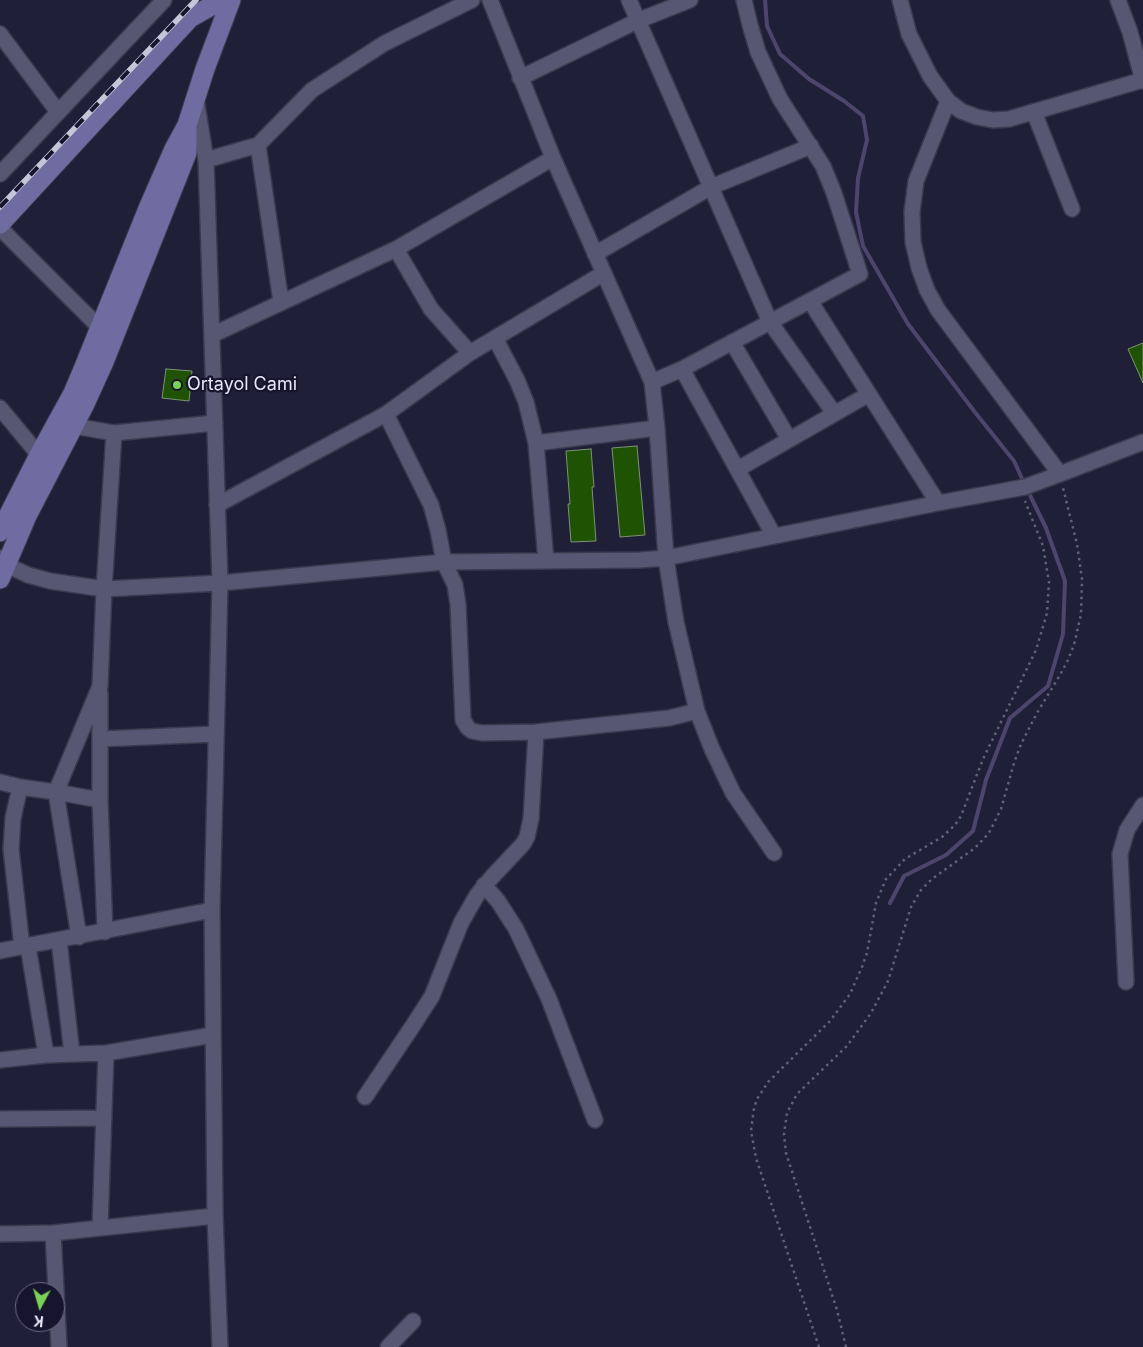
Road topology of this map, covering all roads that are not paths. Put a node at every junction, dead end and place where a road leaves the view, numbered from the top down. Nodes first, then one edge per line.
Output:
1 (164, 0) edge
2 (222, 0) edge
3 (231, 0) edge
4 (472, 0) edge
5 (490, 0) edge
6 (629, 0) edge
7 (690, 0) edge
8 (744, 0) edge
9 (900, 0) edge
10 (1118, 0) edge
11 (637, 21) junction
12 (0, 34) edge
13 (520, 78) junction
14 (1143, 80) edge
15 (196, 99) junction
16 (948, 101) junction
17 (58, 112) junction
18 (1034, 112) junction
19 (187, 125) junction
20 (258, 145) junction
21 (811, 146) junction
22 (553, 158) junction
23 (206, 160) junction
24 (0, 174) edge
25 (711, 187) junction
26 (1072, 209) dead end
27 (0, 224) edge
28 (0, 228) edge
29 (396, 249) junction
30 (595, 254) junction
31 (604, 273) junction
32 (810, 301) junction
33 (281, 302) junction
34 (770, 322) junction
35 (100, 328) junction
36 (212, 335) junction
37 (495, 338) junction
38 (732, 342) junction
39 (470, 353) junction
40 (682, 370) junction
41 (652, 382) junction
42 (869, 394) junction
43 (0, 408) edge
44 (834, 413) junction
45 (386, 414) junction
46 (215, 422) junction
47 (74, 426) junction
48 (657, 428) junction
49 (114, 433) junction
50 (789, 439) junction
51 (1143, 442) edge
52 (536, 443) junction
53 (39, 455) junction
54 (738, 469) junction
55 (1060, 474) junction
56 (938, 503) junction
57 (217, 505) junction
58 (0, 532) edge
59 (774, 536) junction
60 (666, 558) junction
61 (444, 562) junction
62 (546, 562) junction
63 (2, 566) edge
64 (220, 582) junction
65 (104, 589) junction
66 (100, 686) junction
67 (697, 711) junction
68 (536, 732) junction
69 (216, 734) junction
70 (100, 739) junction
71 (0, 782) edge
72 (20, 787) junction
73 (56, 792) junction
74 (100, 800) junction
75 (1143, 805) edge
76 (774, 853) dead end
77 (484, 885) junction
78 (212, 910) junction
79 (105, 932) junction
80 (79, 937) junction
81 (59, 940) junction
82 (25, 946) junction
83 (0, 951) edge
84 (1126, 982) dead end
85 (213, 1035) junction
86 (106, 1052) junction
87 (72, 1054) junction
88 (46, 1055) junction
89 (0, 1060) edge
90 (365, 1097) dead end
91 (104, 1118) junction
92 (0, 1119) edge
93 (595, 1120) dead end
94 (215, 1216) junction
95 (100, 1228) junction
96 (53, 1233) junction
97 (0, 1234) edge
98 (413, 1321) dead end
99 (59, 1347) edge
100 (220, 1347) edge
101 (388, 1347) edge

1 - 17 street
2 - 27 main road
3 - 15 main road
4 - 20 street
5 - 13 street
6 - 11 street
7 - 11 street
8 - 21 street
9 - 16 street
10 - 14 street
11 - 13 street
11 - 25 street
12 - 17 street
13 - 22 street
14 - 18 street
15 - 19 main road
15 - 23 street
16 - 18 street
16 - 55 street
17 - 24 street
18 - 26 street
19 - 35 main road
19 - 47 main road
20 - 23 street
20 - 33 street
21 - 25 street
21 - 32 street
22 - 29 street
22 - 30 street
23 - 36 street
25 - 30 street
25 - 34 street
28 - 35 street
29 - 33 street
29 - 39 street
30 - 31 street
31 - 37 street
31 - 41 street
32 - 34 street
32 - 42 street
33 - 36 street
34 - 38 street
34 - 44 street
35 - 53 main road
36 - 46 street
37 - 39 street
37 - 52 street
38 - 40 street
38 - 50 street
39 - 45 street
40 - 41 street
40 - 54 street
41 - 48 street
42 - 44 street
42 - 56 street
43 - 53 street
44 - 50 street
45 - 57 street
45 - 61 street
46 - 49 street
46 - 57 street
47 - 49 street
47 - 63 main road
48 - 52 street
48 - 60 street
49 - 65 street
50 - 54 street
51 - 55 street
52 - 62 street
53 - 58 main road
54 - 59 street
55 - 56 street
56 - 59 street
57 - 64 street
59 - 60 street
60 - 62 street
60 - 67 street
61 - 62 street
61 - 64 street
61 - 68 street
63 - 65 street
64 - 65 street
64 - 69 street
65 - 66 street
66 - 70 street
66 - 73 street
67 - 68 street
67 - 76 street
68 - 77 street
69 - 70 street
69 - 78 street
70 - 74 street
71 - 72 street
72 - 73 street
72 - 82 street
73 - 74 street
73 - 80 street
74 - 79 street
75 - 84 street
77 - 90 street
77 - 93 street
78 - 79 street
78 - 85 street
79 - 80 street
80 - 81 street
81 - 82 street
81 - 87 street
82 - 83 street
82 - 88 street
85 - 86 street
85 - 94 street
86 - 87 street
86 - 91 street
87 - 88 street
88 - 89 street
91 - 92 street
91 - 95 street
94 - 95 street
94 - 100 street
95 - 96 street
96 - 97 street
96 - 99 street
98 - 101 street

